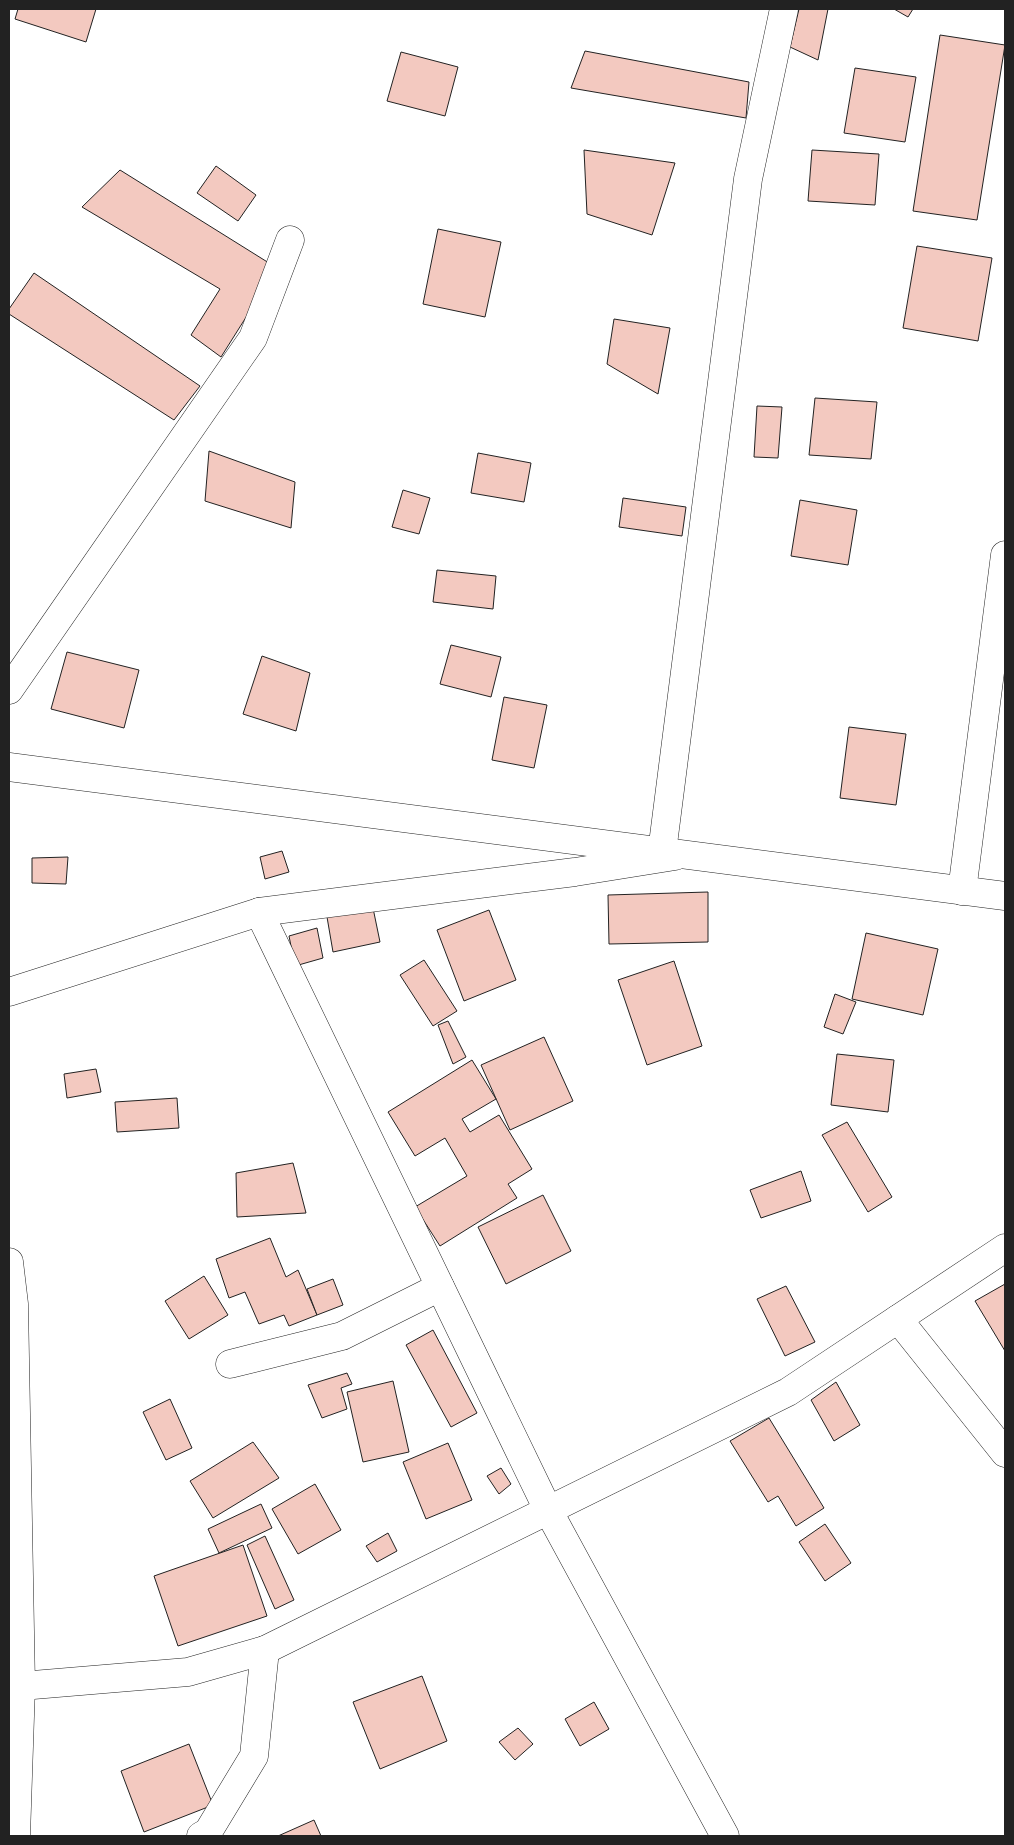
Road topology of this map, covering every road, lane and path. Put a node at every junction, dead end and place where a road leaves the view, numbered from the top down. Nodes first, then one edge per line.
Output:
1 (784, 9) edge
2 (290, 240) dead end
3 (1005, 555) edge
4 (9, 690) edge
5 (9, 767) edge
6 (673, 853) junction
7 (962, 891) junction
8 (1005, 896) edge
9 (259, 912) junction
10 (9, 992) edge
11 (1005, 1248) edge
12 (9, 1262) edge
13 (440, 1287) junction
14 (898, 1319) junction
15 (230, 1364) dead end
16 (1005, 1452) edge
17 (548, 1510) junction
18 (265, 1650) junction
19 (21, 1686) junction
20 (16, 1836) edge
21 (201, 1836) edge
22 (725, 1836) edge

1 - 6 street
2 - 4 street
3 - 7 street
5 - 6 street
6 - 7 street
6 - 9 street
7 - 8 street
9 - 10 street
9 - 13 street
11 - 14 street
12 - 19 street
13 - 15 street
13 - 17 street
14 - 16 street
14 - 17 street
17 - 18 street
17 - 22 street
18 - 19 street
18 - 21 street
19 - 20 street

